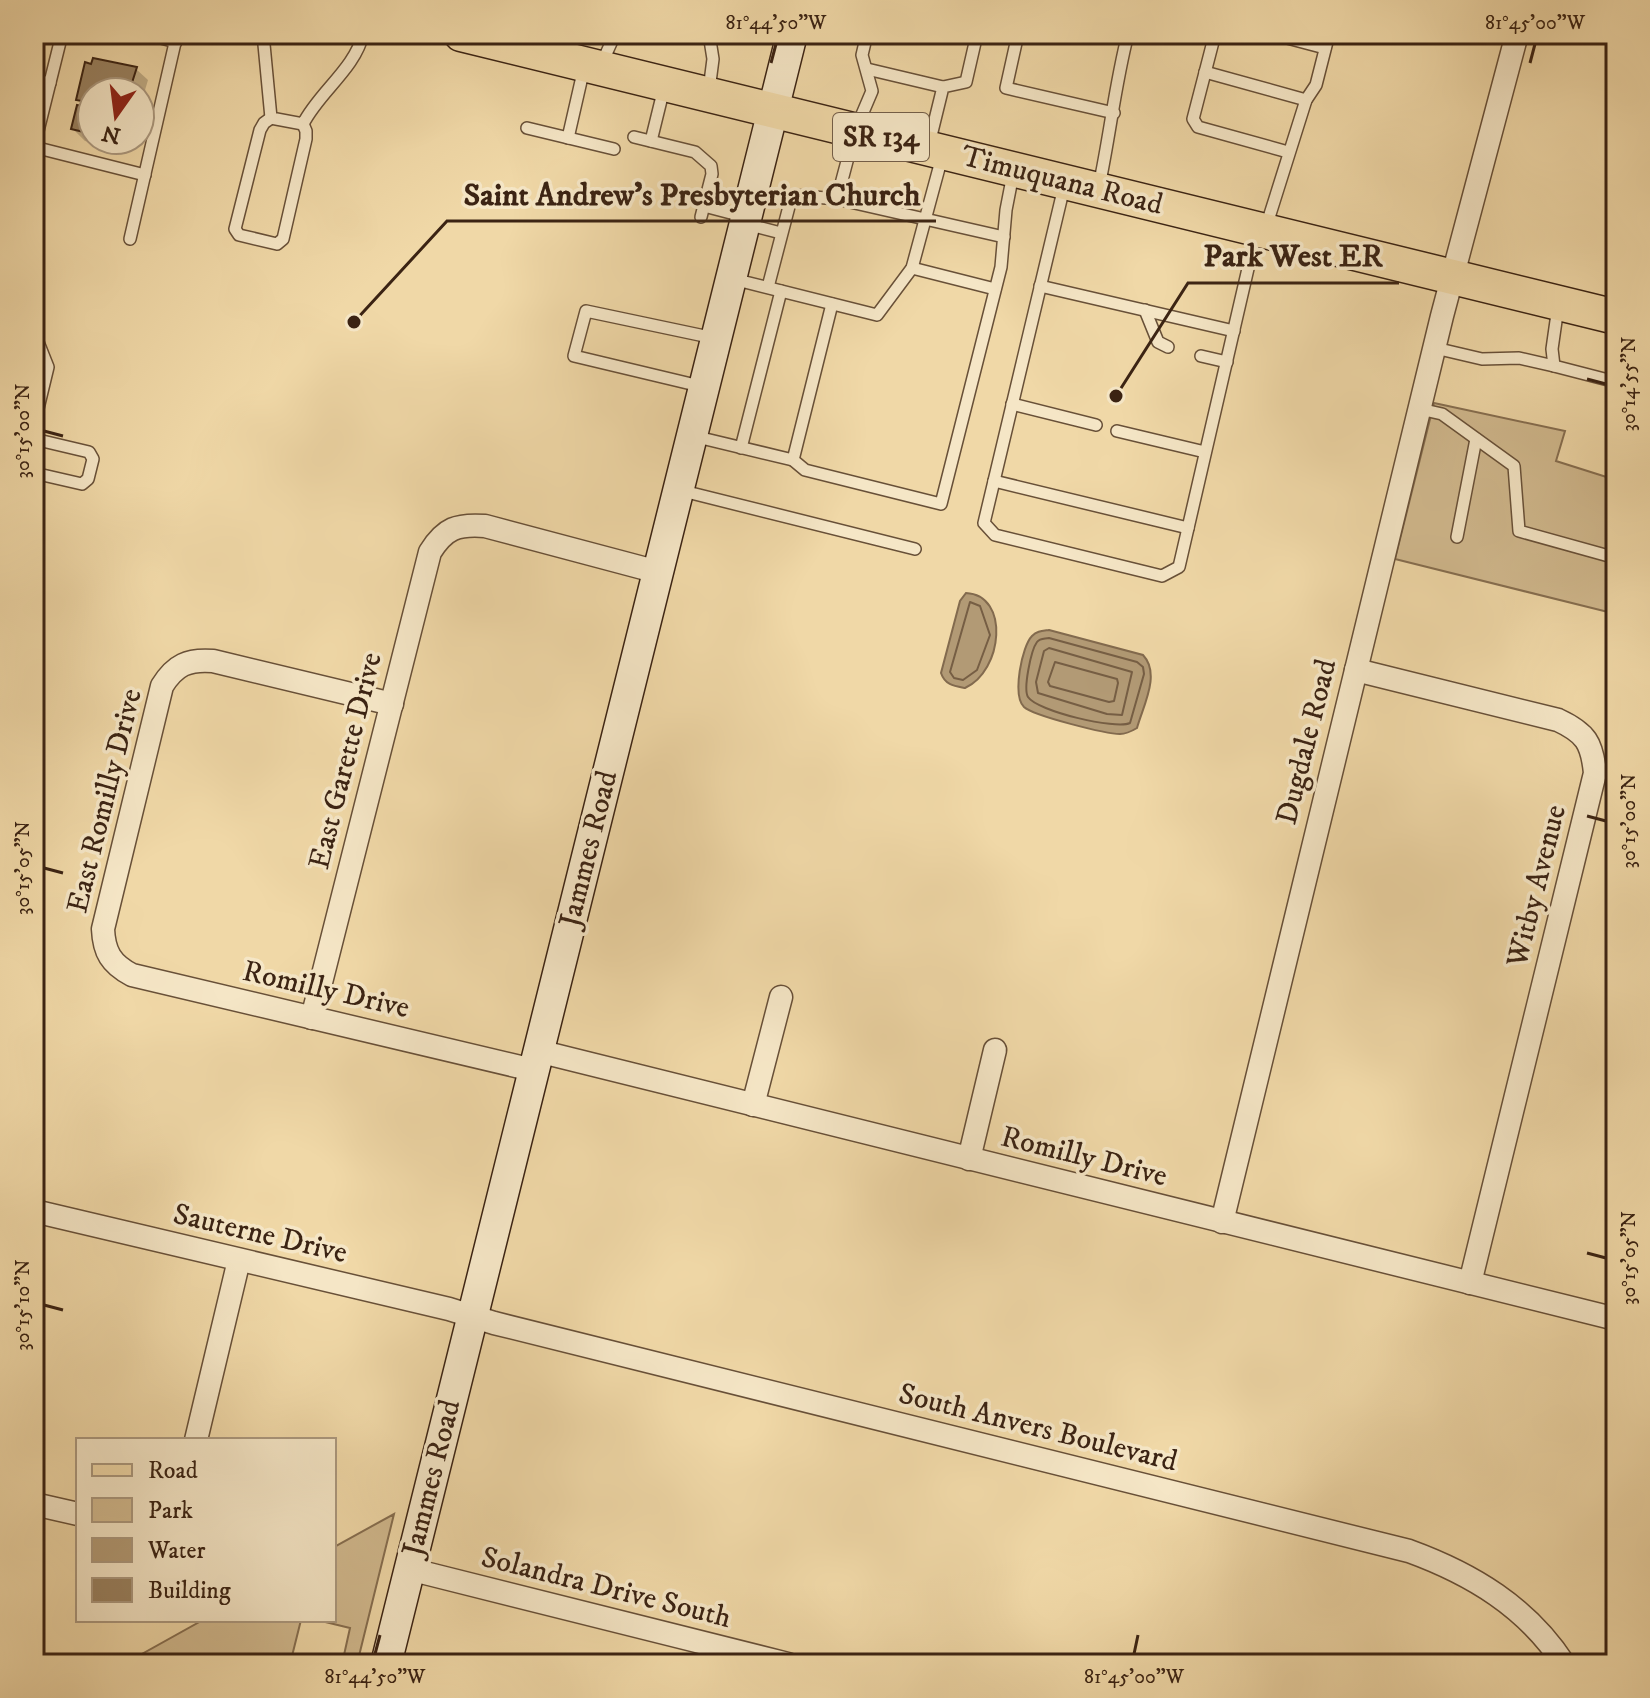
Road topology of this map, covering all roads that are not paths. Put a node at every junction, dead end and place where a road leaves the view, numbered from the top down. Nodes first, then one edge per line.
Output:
1 (62, 34) edge
2 (146, 34) edge
3 (263, 34) edge
4 (363, 34) edge
5 (461, 34) edge
6 (615, 34) edge
7 (709, 34) edge
8 (792, 34) edge
9 (867, 34) edge
10 (977, 34) edge
11 (1018, 34) edge
12 (1128, 34) edge
13 (1215, 34) edge
14 (1272, 34) edge
15 (1329, 34) edge
16 (1517, 34) edge
17 (177, 38) edge
18 (1325, 48) junction
19 (592, 66) junction
20 (867, 69) junction
21 (1205, 72) junction
22 (34, 80) edge
23 (50, 83) junction
24 (665, 84) junction
25 (943, 87) junction
26 (709, 95) junction
27 (1306, 100) junction
28 (773, 110) junction
29 (1114, 113) junction
30 (271, 118) junction
31 (303, 124) junction
32 (527, 128) dead end
33 (855, 131) junction
34 (634, 137) dead end
35 (568, 138) junction
36 (651, 141) junction
37 (614, 149) dead end
38 (936, 150) junction
39 (1288, 152) junction
40 (1014, 170) junction
41 (145, 175) junction
42 (1065, 182) junction
43 (1098, 190) junction
44 (837, 199) junction
45 (924, 219) junction
46 (746, 220) junction
47 (1261, 230) junction
48 (781, 233) junction
49 (1004, 237) junction
50 (130, 239) dead end
51 (912, 268) junction
52 (1452, 277) junction
53 (731, 278) junction
54 (1040, 286) junction
55 (768, 287) junction
56 (995, 289) junction
57 (781, 291) junction
58 (1559, 303) junction
59 (832, 304) junction
60 (1145, 310) junction
61 (1616, 317) edge
62 (1234, 331) junction
63 (34, 332) edge
64 (716, 339) junction
65 (1168, 347) dead end
66 (1435, 348) junction
67 (1201, 356) dead end
68 (1227, 362) junction
69 (1554, 366) junction
70 (1616, 382) edge
71 (704, 387) junction
72 (1012, 404) junction
73 (1420, 409) junction
74 (34, 425) edge
75 (1096, 425) dead end
76 (1117, 431) dead end
77 (692, 436) junction
78 (34, 439) edge
79 (1476, 439) junction
80 (741, 448) junction
81 (1205, 452) junction
82 (793, 460) junction
83 (34, 473) edge
84 (994, 481) junction
85 (679, 490) junction
86 (1188, 528) junction
87 (1457, 537) dead end
88 (915, 549) dead end
89 (1616, 558) edge
90 (658, 572) junction
91 (1356, 670) junction
92 (392, 704) junction
93 (110, 959) joint
94 (781, 997) dead end
95 (312, 1018) junction
96 (995, 1050) dead end
97 (536, 1060) junction
98 (753, 1105) junction
99 (969, 1159) junction
100 (34, 1211) edge
101 (1222, 1222) junction
102 (239, 1260) junction
103 (1470, 1283) junction
104 (472, 1316) junction
105 (1616, 1319) edge
106 (196, 1438) edge
107 (34, 1504) edge
108 (76, 1514) edge
109 (409, 1569) junction
110 (1562, 1660) edge
111 (386, 1664) edge
112 (788, 1664) edge

1 - 23 lane
2 - 17 lane
3 - 30 lane
4 - 31 lane
5 - 19 main road, Timuquana Road / SR 134
6 - 19 lane
7 - 26 lane
8 - 28 street, Jammes Road
9 - 20 lane
10 - 25 lane
11 - 29 lane
12 - 29 lane
13 - 21 lane
14 - 18 lane
15 - 18 lane
16 - 52 street, Dugdale Road
17 - 41 lane
18 - 27 lane
19 - 24 main road, Timuquana Road / SR 134
19 - 35 lane
20 - 25 lane
20 - 33 lane
21 - 27 lane
21 - 39 lane
22 - 23 lane
23 - 41 lane
24 - 26 main road, Timuquana Road / SR 134
24 - 36 lane
25 - 38 lane
26 - 28 main road, Timuquana Road / SR 134
27 - 39 lane
28 - 33 main road, Timuquana Road / SR 134
28 - 46 street, Jammes Road
29 - 43 lane
30 - 31 lane
30 - 31 lane
32 - 35 lane
33 - 38 main road, Timuquana Road / SR 134
33 - 44 lane
34 - 36 lane
35 - 37 lane
36 - 46 lane
38 - 40 main road, Timuquana Road / SR 134
38 - 45 lane
39 - 47 lane
40 - 42 main road, Timuquana Road / SR 134
40 - 49 lane
41 - 50 lane
42 - 43 main road, Timuquana Road / SR 134
42 - 54 lane
43 - 47 main road, Timuquana Road / SR 134
44 - 45 lane
44 - 48 lane
45 - 49 lane
45 - 51 lane
46 - 48 lane
46 - 53 street, Jammes Road
47 - 52 main road, Timuquana Road / SR 134
47 - 62 lane
48 - 55 lane
49 - 56 lane
51 - 56 lane
51 - 59 lane
52 - 58 main road, Timuquana Road / SR 134
52 - 66 street, Dugdale Road
53 - 55 lane
53 - 64 street, Jammes Road
54 - 60 lane
54 - 72 lane
55 - 57 lane
56 - 82 lane
57 - 59 lane
57 - 80 lane
58 - 61 main road, Timuquana Road / SR 134
58 - 69 lane
59 - 82 lane
60 - 62 lane
60 - 65 lane
62 - 68 lane
63 - 74 lane
64 - 71 street, Jammes Road
64 - 71 lane
66 - 69 lane
66 - 73 street, Dugdale Road
67 - 68 lane
68 - 81 lane
69 - 70 lane
71 - 77 street, Jammes Road
72 - 75 lane
72 - 84 lane
73 - 79 lane
73 - 91 street, Dugdale Road
76 - 81 lane
77 - 80 lane
77 - 85 street, Jammes Road
78 - 83 lane
79 - 87 lane
79 - 89 lane
80 - 82 lane
81 - 86 lane
84 - 86 lane
84 - 86 lane
85 - 88 lane
85 - 90 street, Jammes Road
90 - 92 street, East Garette Drive
90 - 97 street, Jammes Road
91 - 101 street, Dugdale Road
91 - 103 street, Witby Avenue
92 - 93 street, East Romilly Drive
92 - 95 street, East Garette Drive
93 - 95 street, Romilly Drive
94 - 98 street
95 - 97 street, Romilly Drive
96 - 99 street
97 - 98 street, Romilly Drive
97 - 104 street, Jammes Road
98 - 99 street, Romilly Drive
99 - 101 street, Romilly Drive
100 - 102 street, Sauterne Drive
101 - 103 street, Romilly Drive
102 - 104 street, Sauterne Drive
102 - 106 street
103 - 105 street, Romilly Drive
104 - 109 street, Jammes Road
104 - 110 street, South Anvers Boulevard
107 - 108 street
109 - 111 street, Jammes Road
109 - 112 street, Solandra Drive South

